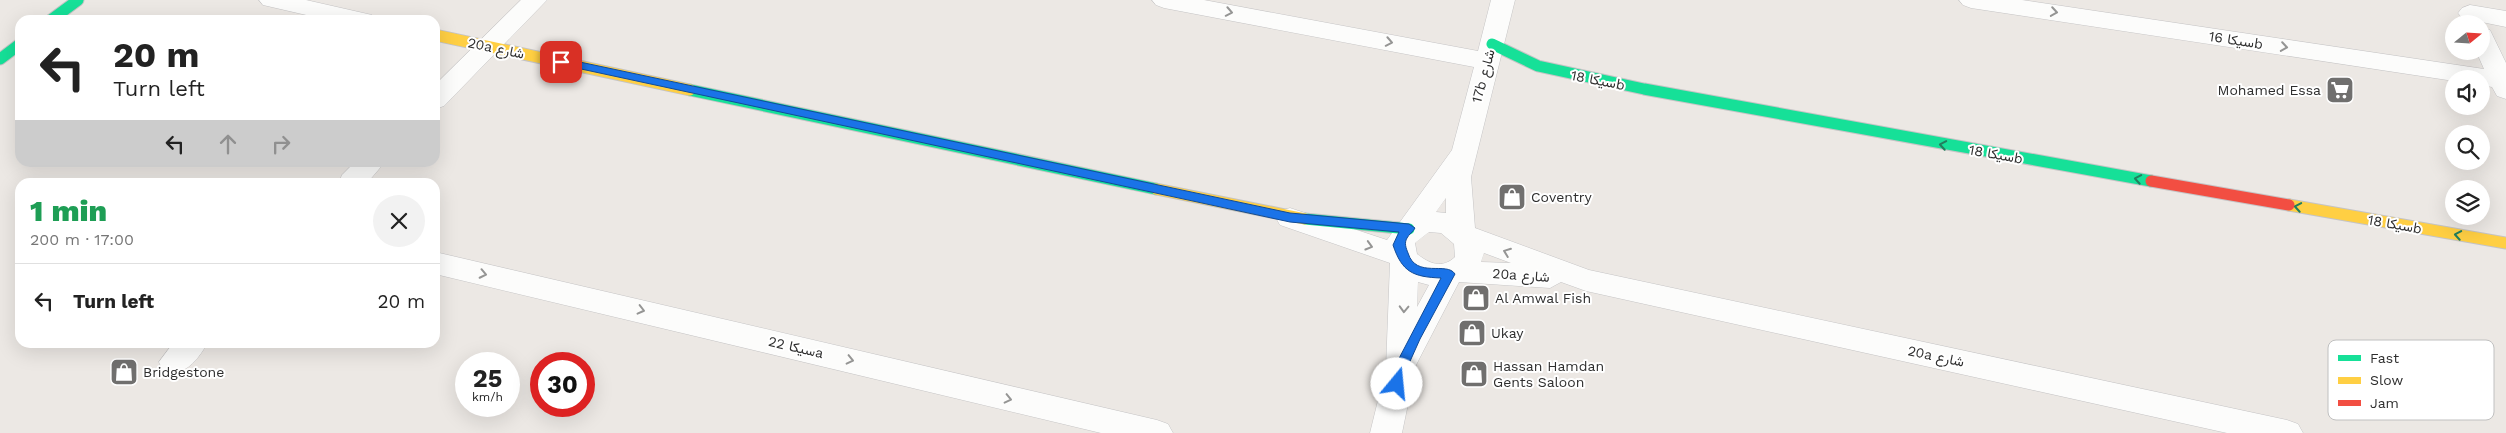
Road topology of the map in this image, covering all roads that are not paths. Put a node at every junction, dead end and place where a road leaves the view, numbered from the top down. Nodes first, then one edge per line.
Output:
1 (78, 0) edge
2 (271, 0) edge
3 (535, 0) edge
4 (1164, 0) edge
5 (1503, 0) edge
6 (1971, 0) edge
7 (2470, 12) edge
8 (58, 15) edge
9 (341, 15) edge
10 (2506, 19) edge
11 (440, 36) edge
12 (489, 47) junction
13 (15, 48) edge
14 (1490, 52) junction
15 (2490, 55) edge
16 (0, 59) edge
17 (2504, 85) edge
18 (440, 95) edge
19 (1463, 152) junction
20 (367, 167) edge
21 (356, 178) edge
22 (1290, 218) junction
23 (1410, 227) junction
24 (1462, 234) junction
25 (2506, 243) edge
26 (1403, 257) junction
27 (440, 264) edge
28 (1453, 273) junction
29 (1586, 280) junction
30 (1401, 368) junction
31 (1157, 433) edge
32 (1386, 433) edge
33 (2286, 433) edge

1 - 8 street
2 - 9 street
3 - 12 street
4 -> 14 street, سيكا 18b
5 - 14 street, 17b شارع
6 -> 17 street, سيكا 16b
7 - 10 street
11 - 12 street, 20a شارع
12 - 18 street
12 - 22 street, 20a شارع
13 - 16 street
14 - 19 street, 17b شارع
25 -> 14 street, سيكا 18b
15 - 17 street
19 - 23 street, 17b شارع
19 - 24 street, 17b شارع
20 - 21 street
22 - 23 street, 20a شارع
22 -> 26 street, 20a شارع
23 - 24 street
23 - 26 street
24 - 28 street
29 -> 24 street, 20a شارع
26 - 28 street
26 -> 30 street
27 -> 31 street, سيكا 22a
28 - 29 street, 20a شارع
28 - 30 street
29 - 33 street, 20a شارع
30 - 32 street

